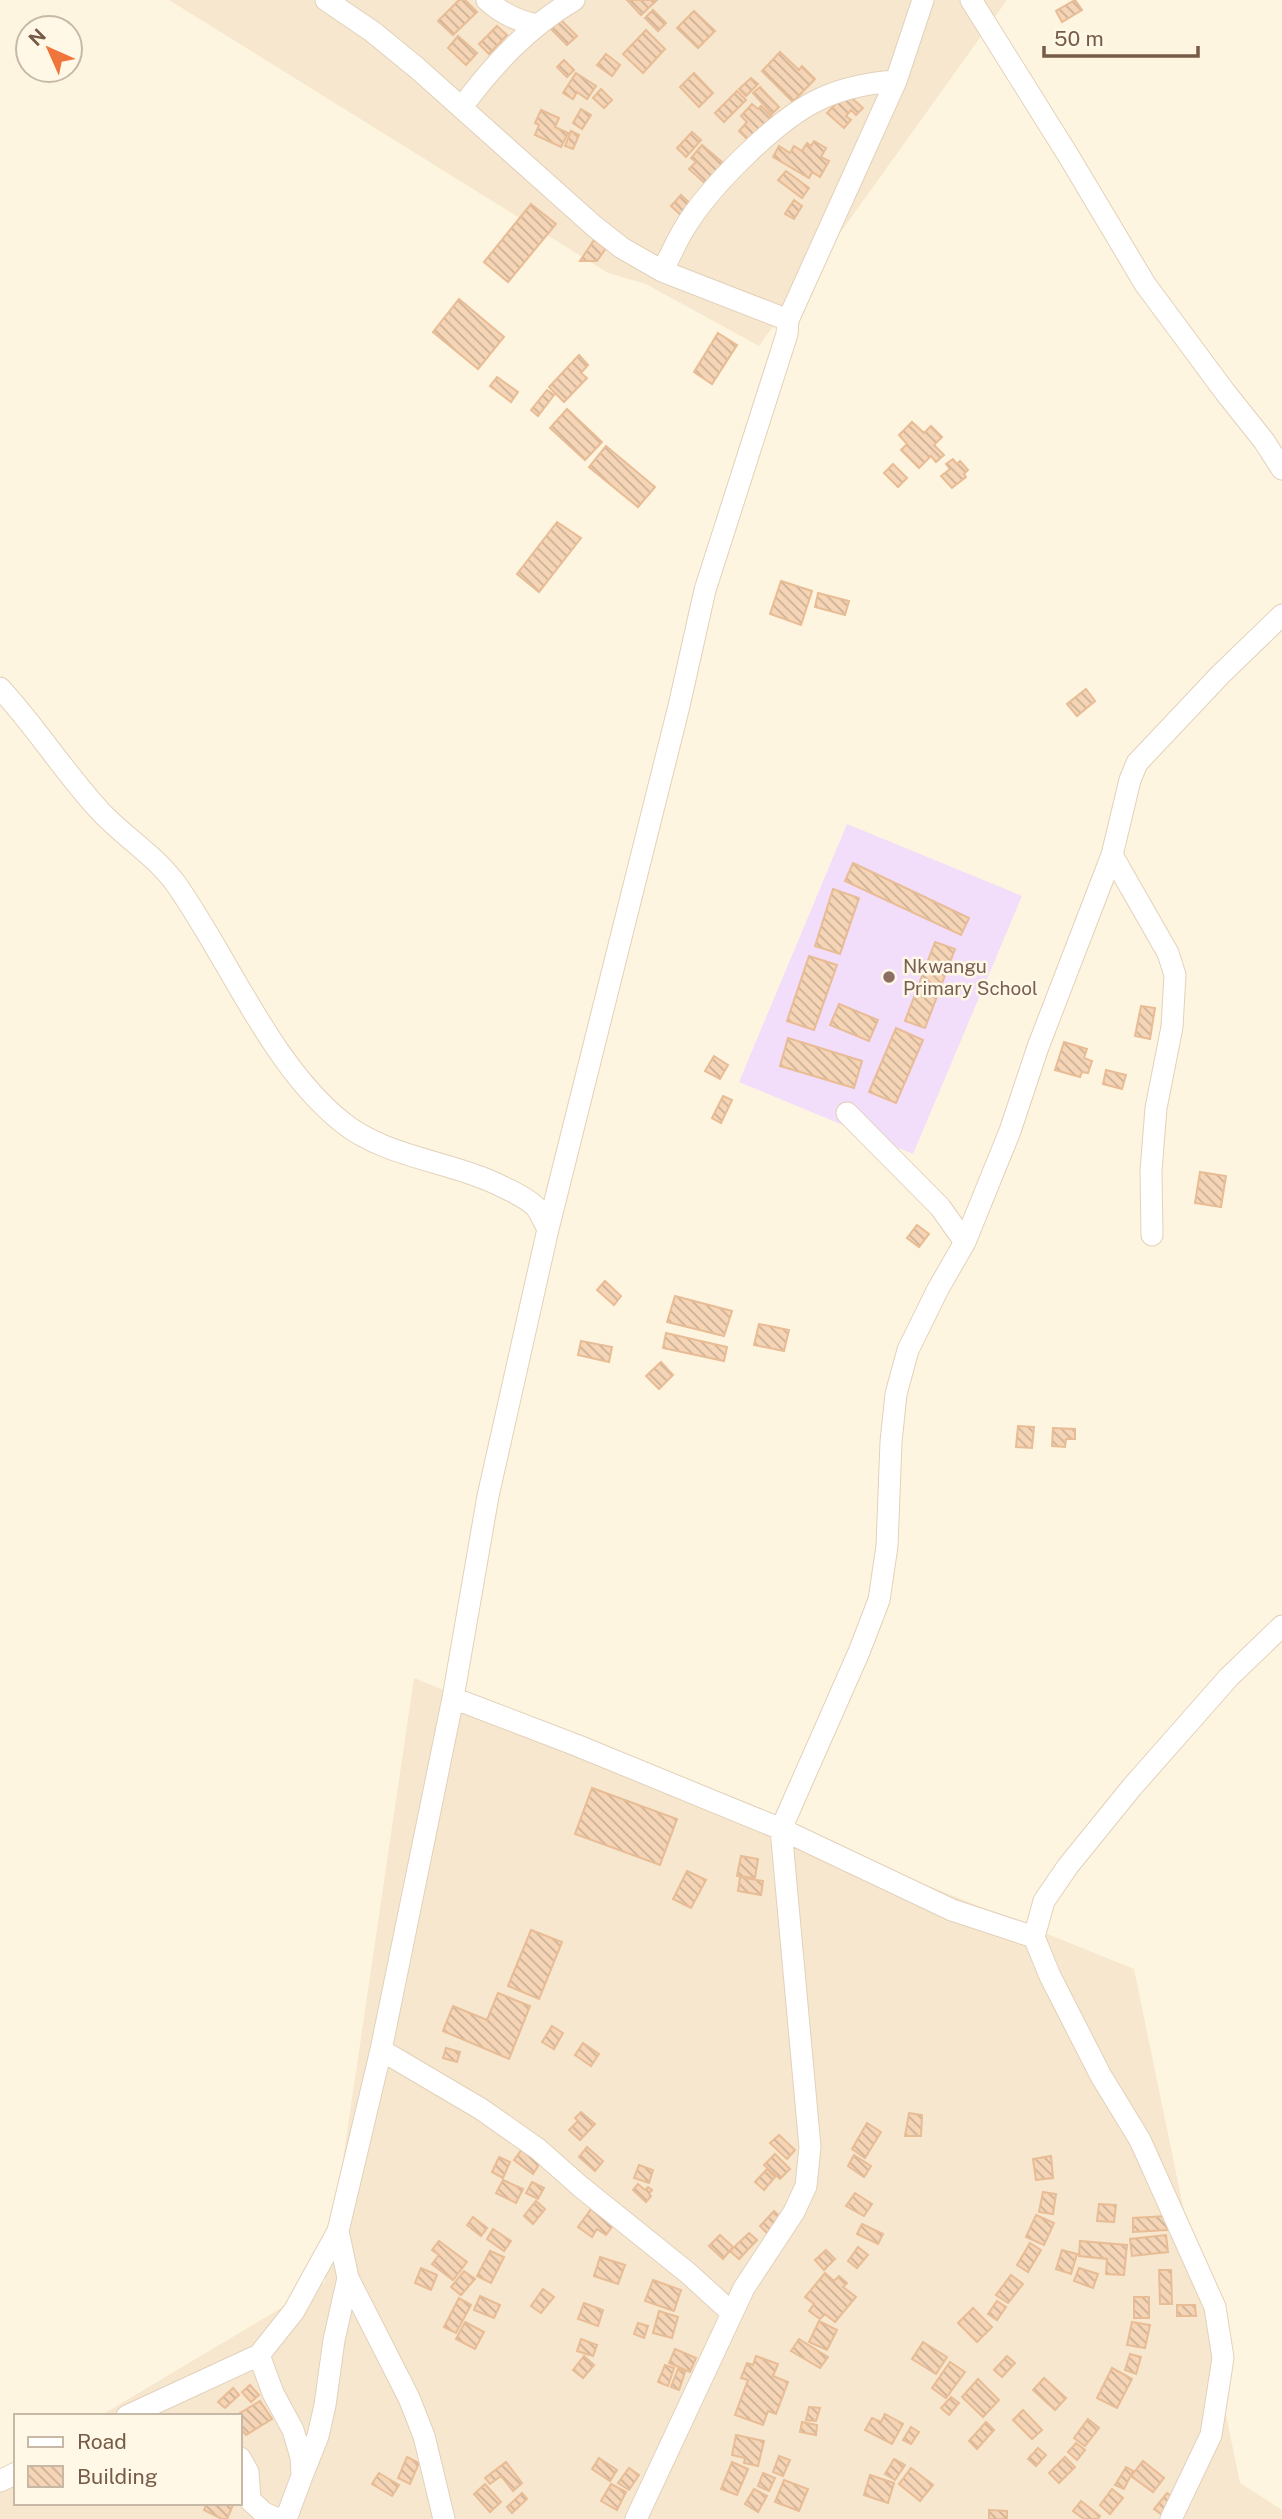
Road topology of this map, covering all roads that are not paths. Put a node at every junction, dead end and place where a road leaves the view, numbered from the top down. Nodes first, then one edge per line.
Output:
1 (326, 0) edge
2 (487, 0) edge
3 (574, 0) edge
4 (923, 0) edge
5 (971, 0) edge
6 (537, 25) junction
7 (896, 81) junction
8 (461, 107) junction
9 (662, 271) junction
10 (788, 320) junction
11 (1282, 469) edge
12 (1282, 615) edge
13 (0, 688) edge
14 (1112, 855) junction
15 (847, 1113) dead end
16 (548, 1229) junction
17 (1152, 1235) dead end
18 (965, 1242) junction
19 (1282, 1626) edge
20 (453, 1699) junction
21 (781, 1829) junction
22 (1034, 1937) junction
23 (381, 2050) junction
24 (338, 2231) junction
25 (348, 2278) junction
26 (732, 2313) junction
27 (259, 2355) junction
28 (132, 2414) edge
29 (242, 2462) edge
30 (302, 2476) junction
31 (278, 2519) edge
32 (286, 2519) edge
33 (444, 2519) edge
34 (636, 2519) edge
35 (1171, 2519) edge

1 - 8 street
2 - 6 street
3 - 6 street
4 - 7 street
5 - 11 street
6 - 8 street
7 - 9 street
7 - 10 street
8 - 9 street
9 - 10 street
10 - 16 street
12 - 14 street
13 - 16 street
14 - 17 street
14 - 18 street
15 - 18 street
16 - 20 street
18 - 21 street
19 - 22 street
20 - 21 street
20 - 23 street
21 - 22 street
21 - 26 street
22 - 35 street
23 - 24 street
23 - 26 street
24 - 25 street
24 - 27 street
25 - 30 street
25 - 33 street
26 - 34 street
27 - 28 street
27 - 30 street
29 - 31 street
30 - 32 street

